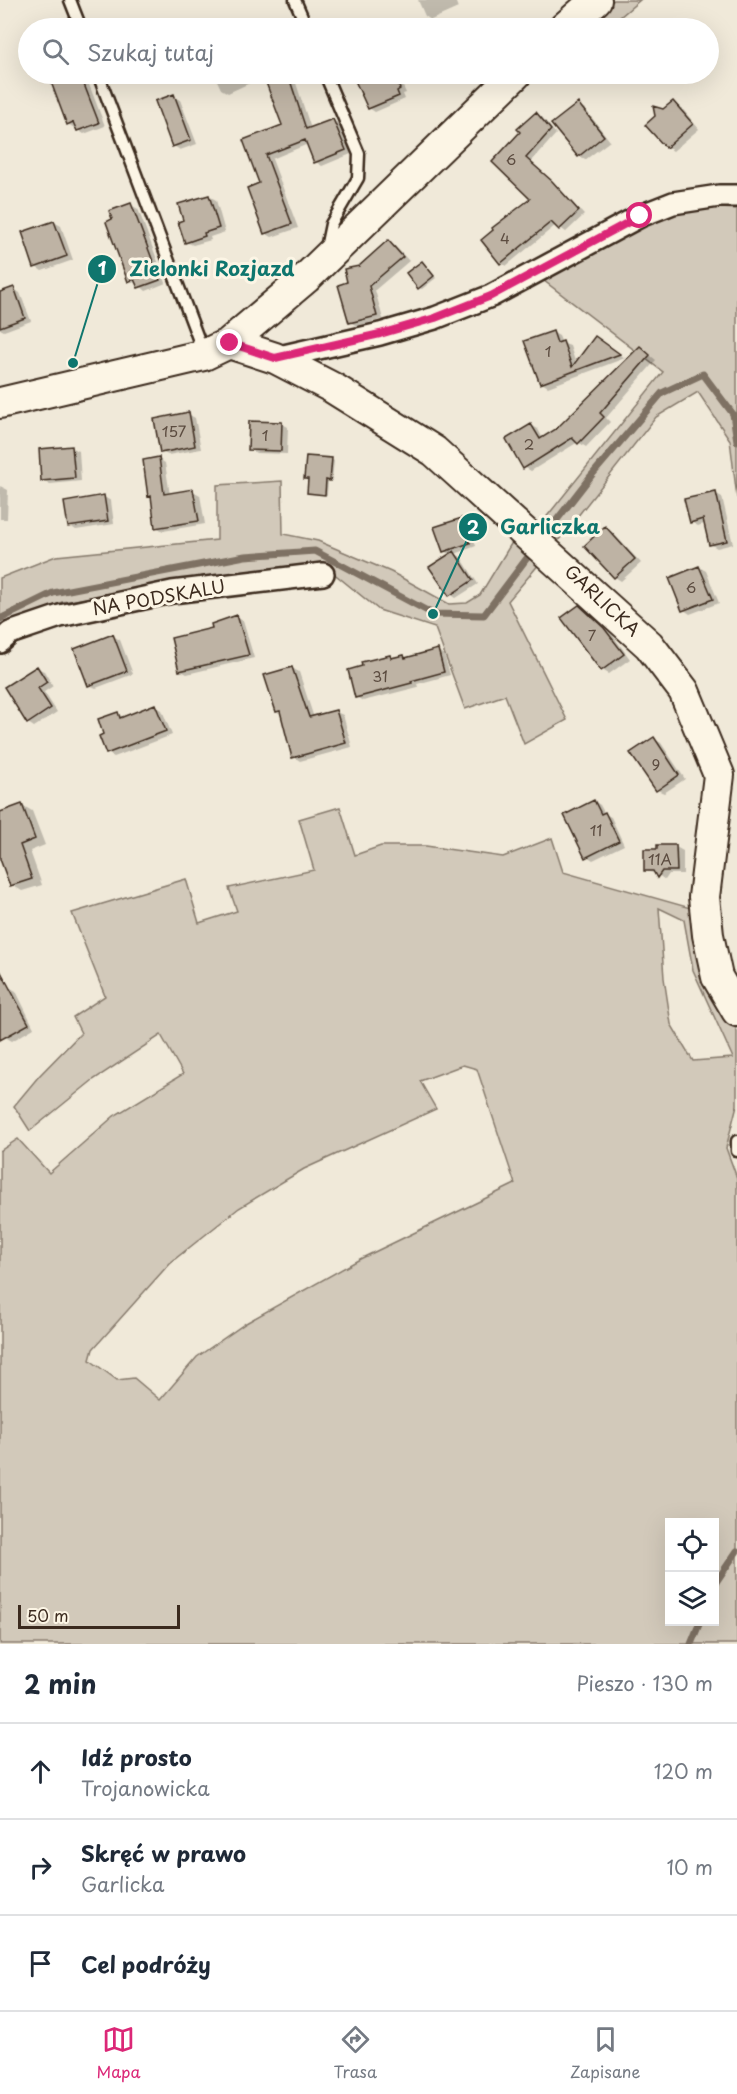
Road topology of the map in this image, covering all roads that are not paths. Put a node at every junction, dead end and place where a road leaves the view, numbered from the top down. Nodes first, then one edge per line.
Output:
1 (70, 0) edge
2 (295, 0) edge
3 (596, 0) edge
4 (77, 18) edge
5 (303, 18) edge
6 (575, 18) edge
7 (102, 84) edge
8 (330, 84) edge
9 (506, 84) edge
10 (737, 196) edge
11 (324, 261) junction
12 (217, 349) junction
13 (275, 358) junction
14 (0, 403) edge
15 (323, 574) dead end
16 (0, 642) edge
17 (737, 1011) edge
18 (737, 1142) edge
19 (737, 1152) edge

1 - 4 lane
2 - 5 lane
3 - 6 street
7 - 12 lane
8 - 11 lane
9 - 11 street
10 - 13 street
11 - 12 street
12 - 13 street, GARLICKA
12 - 14 street
13 - 17 street, GARLICKA
15 - 16 street, NA PODSKALU
18 - 19 lane

